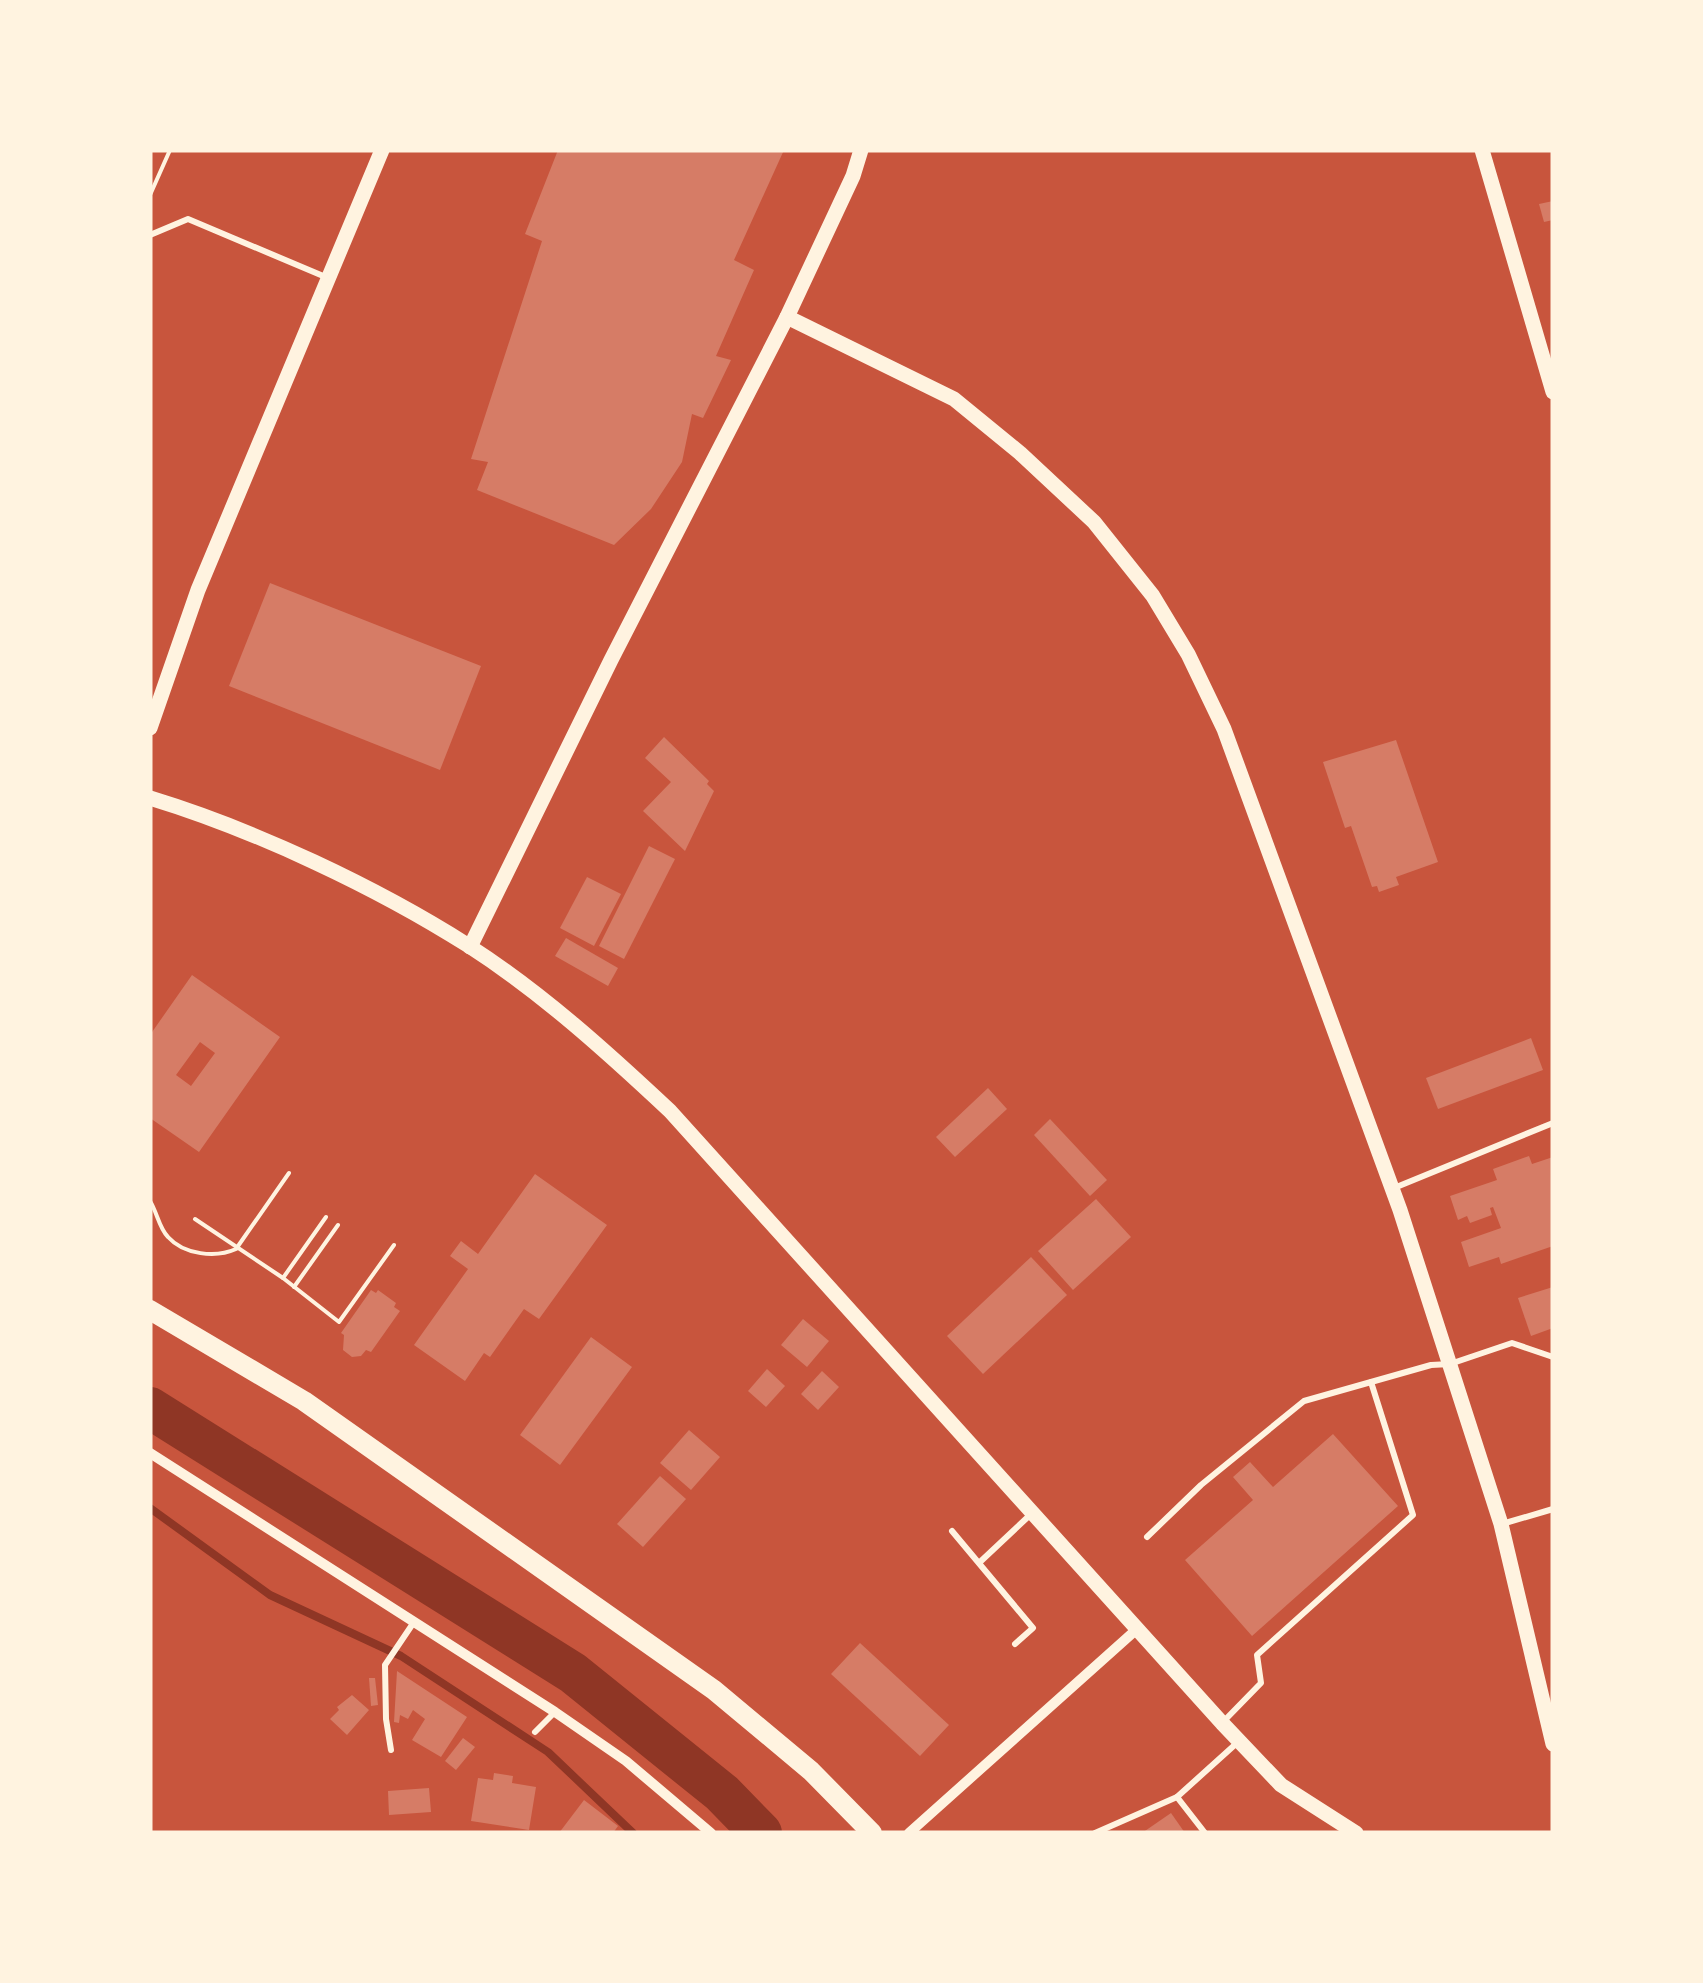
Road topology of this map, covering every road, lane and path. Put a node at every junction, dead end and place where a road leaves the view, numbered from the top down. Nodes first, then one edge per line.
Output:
1 (170, 150) edge
2 (382, 150) edge
3 (861, 150) edge
4 (1482, 150) edge
5 (150, 194) edge
6 (150, 235) edge
7 (328, 278) junction
8 (787, 317) junction
9 (1553, 392) edge
10 (150, 728) edge
11 (150, 798) edge
12 (470, 947) junction
13 (1553, 1123) edge
14 (289, 1173) dead end
15 (1392, 1188) junction
16 (150, 1201) edge
17 (326, 1216) dead end
18 (194, 1218) dead end
19 (338, 1226) dead end
20 (394, 1245) dead end
21 (236, 1248) junction
22 (283, 1278) junction
23 (294, 1287) junction
24 (150, 1310) edge
25 (1553, 1358) edge
26 (1450, 1364) junction
27 (1371, 1382) junction
28 (150, 1453) edge
29 (1553, 1510) edge
30 (1033, 1512) junction
31 (1501, 1524) junction
32 (952, 1531) dead end
33 (1147, 1537) dead end
34 (980, 1562) junction
35 (414, 1622) junction
36 (1138, 1630) junction
37 (1015, 1644) dead end
38 (1549, 1706) edge
39 (555, 1712) junction
40 (1222, 1723) junction
41 (535, 1732) dead end
42 (1239, 1741) junction
43 (1553, 1744) edge
44 (391, 1750) dead end
45 (1176, 1797) junction
46 (708, 1829) edge
47 (692, 1833) edge
48 (872, 1833) edge
49 (910, 1833) edge
50 (1094, 1833) edge
51 (1205, 1833) edge
52 (1356, 1833) edge

1 - 5 path
2 - 7 street
3 - 8 street
4 - 9 street
6 - 7 lane
7 - 10 street
8 - 12 street
8 - 15 street
11 - 12 street
12 - 30 street
13 - 15 lane
14 - 21 path
15 - 26 street
16 - 21 path
17 - 22 path
18 - 21 path
19 - 23 path
20 - 23 path
21 - 22 path
22 - 23 path
24 - 48 main road
25 - 26 lane
26 - 27 lane
26 - 31 street
27 - 33 lane
27 - 40 lane
28 - 35 street
29 - 31 lane
30 - 34 lane
30 - 36 street
31 - 38 street
32 - 34 lane
34 - 37 lane
35 - 39 street
35 - 44 lane
36 - 40 street
36 - 49 street
38 - 43 street
39 - 41 lane
39 - 46 street
40 - 42 street
42 - 45 lane
42 - 52 street
45 - 50 lane
45 - 51 lane
46 - 47 lane

